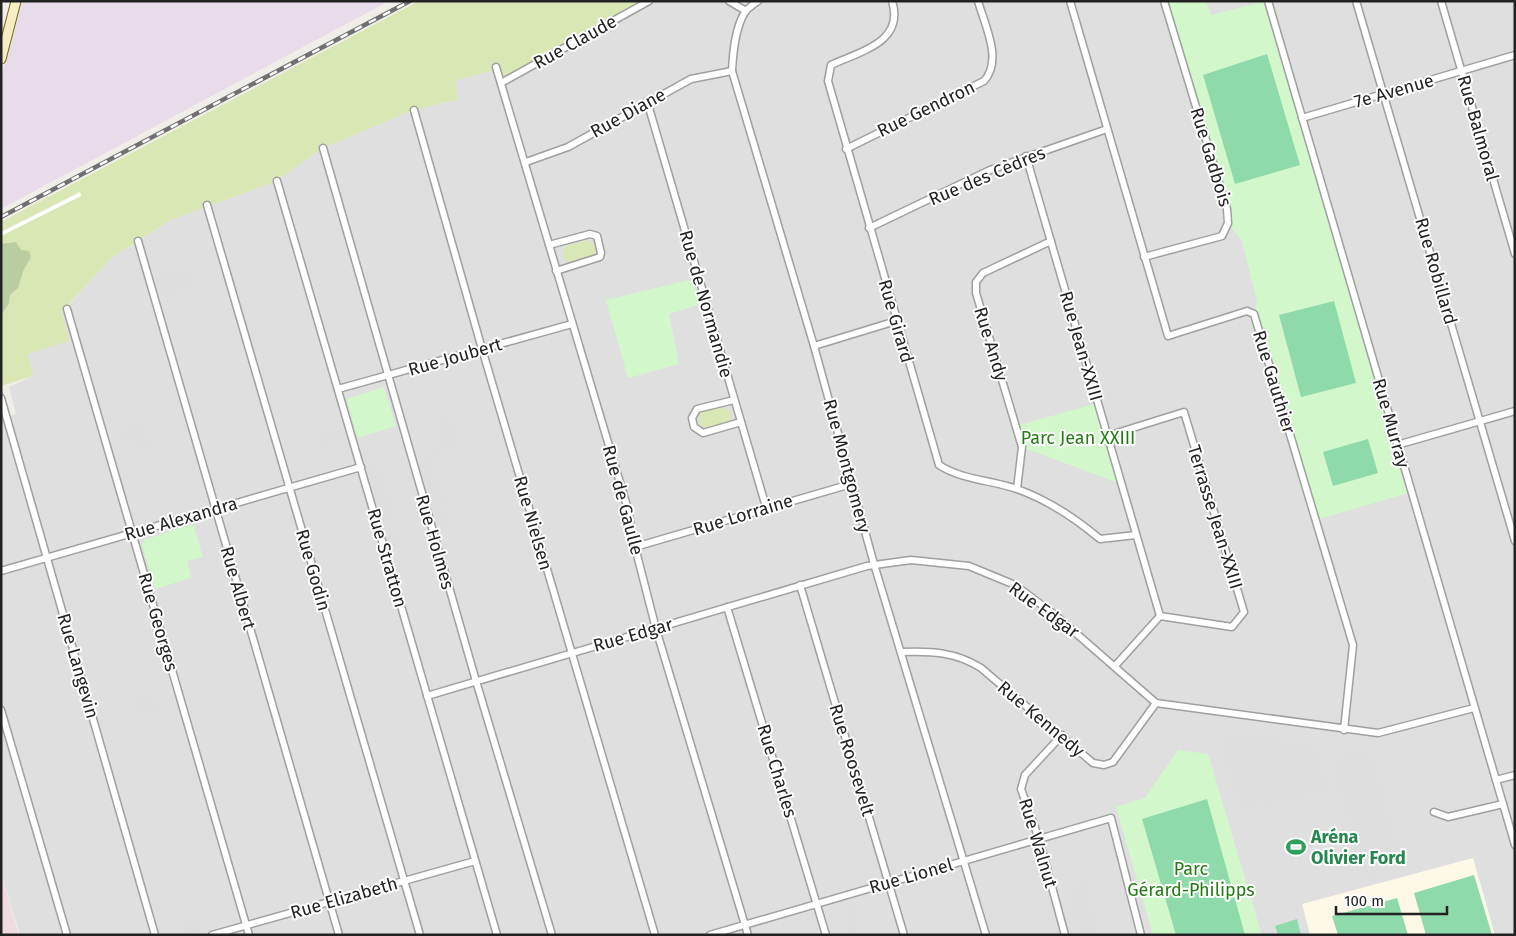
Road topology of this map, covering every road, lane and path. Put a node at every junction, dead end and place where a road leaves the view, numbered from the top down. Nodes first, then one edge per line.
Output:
1 (16, 1) edge
2 (650, 1) edge
3 (729, 1) edge
4 (758, 1) edge
5 (892, 1) edge
6 (978, 1) edge
7 (1070, 1) edge
8 (1164, 1) edge
9 (1268, 1) edge
10 (1356, 1) edge
11 (1441, 1) edge
12 (746, 11) junction
13 (1515, 55) edge
14 (1, 59) edge
15 (496, 67) dead end
16 (732, 71) junction
17 (1461, 71) junction
18 (501, 83) junction
19 (1383, 94) junction
20 (647, 102) junction
21 (414, 110) dead end
22 (1302, 118) junction
23 (1107, 129) junction
24 (323, 148) dead end
25 (846, 149) junction
26 (1026, 156) junction
27 (526, 162) junction
28 (277, 181) dead end
29 (207, 206) dead end
30 (869, 228) junction
31 (138, 241) dead end
32 (1050, 241) junction
33 (549, 245) junction
34 (1515, 254) edge
35 (1144, 257) junction
36 (556, 271) junction
37 (67, 309) dead end
38 (896, 321) junction
39 (572, 324) junction
40 (814, 346) junction
41 (482, 349) junction
42 (388, 376) junction
43 (338, 389) junction
44 (1, 398) edge
45 (734, 400) junction
46 (1515, 410) edge
47 (1480, 421) junction
48 (741, 422) junction
49 (1107, 436) junction
50 (1397, 445) junction
51 (361, 467) junction
52 (851, 484) junction
53 (289, 488) junction
54 (1017, 489) junction
55 (766, 507) junction
56 (215, 509) junction
57 (132, 533) junction
58 (1136, 535) junction
59 (1515, 541) edge
60 (635, 547) junction
61 (47, 558) junction
62 (874, 564) junction
63 (1, 571) edge
64 (800, 585) junction
65 (727, 607) junction
66 (1160, 616) junction
67 (656, 629) junction
68 (902, 652) junction
69 (571, 653) junction
70 (1116, 666) junction
71 (476, 681) junction
72 (427, 696) junction
73 (1156, 703) junction
74 (1474, 708) junction
75 (1, 710) edge
76 (1344, 730) junction
77 (1062, 735) junction
78 (1515, 775) edge
79 (1496, 780) junction
80 (1503, 804) junction
81 (1434, 812) dead end
82 (1039, 839) junction
83 (1515, 845) edge
84 (964, 860) junction
85 (475, 861) junction
86 (404, 881) junction
87 (888, 882) junction
88 (330, 902) junction
89 (817, 903) junction
90 (745, 924) junction
91 (247, 925) junction
92 (67, 935) edge
93 (155, 935) edge
94 (212, 935) edge
95 (249, 935) edge
96 (339, 935) edge
97 (420, 935) edge
98 (497, 935) edge
99 (552, 935) edge
100 (655, 935) edge
101 (710, 935) edge
102 (748, 935) edge
103 (826, 935) edge
104 (904, 935) edge
105 (986, 935) edge
106 (1065, 935) edge
107 (1142, 935) edge

1 - 14 street
2 - 18 street, Rue Claude
3 - 12 street
4 - 12 street
5 - 25 street, Rue Girard
6 - 25 street, Rue Gendron
7 - 23 street, Rue Gauthier
8 - 35 street, Rue Gadbois
9 - 22 street, Rue Murray
10 - 19 street, Rue Robillard
11 - 17 street, Rue Balmoral
12 - 16 street, Rue Montgomery
13 - 17 street, 7e Avenue
15 - 18 street, Rue de Gaulle
16 - 20 street, Rue Diane
16 - 40 street, Rue Montgomery
17 - 19 street, 7e Avenue
17 - 34 street, Rue Balmoral
18 - 27 street, Rue de Gaulle
19 - 22 street, 7e Avenue
19 - 47 street, Rue Robillard
20 - 27 street, Rue Diane
20 - 45 street, Rue de Normandie
21 - 41 street, Rue Nielsen
22 - 50 street, Rue Murray
23 - 26 street, Rue des Cèdres
23 - 35 street, Rue Gauthier
24 - 42 street, Rue Holmes
25 - 30 street, Rue Girard
26 - 30 street, Rue des Cèdres
26 - 32 street, Rue Jean-XXIII
27 - 33 street, Rue de Gaulle
28 - 43 street, Rue Stratton
29 - 53 street, Rue Godin
30 - 38 street, Rue Girard
31 - 56 street, Rue Albert
32 - 49 street, Rue Jean-XXIII
32 - 54 street, Rue Andy
33 - 36 street, Rue de Gaulle
33 - 36 street
35 - 76 street, Rue Gauthier
36 - 39 street, Rue de Gaulle
37 - 57 street, Rue Georges
38 - 40 street
38 - 54 street, Rue Girard
39 - 41 street, Rue Joubert
39 - 60 street, Rue de Gaulle
40 - 52 street, Rue Montgomery
41 - 42 street, Rue Joubert
41 - 69 street, Rue Nielsen
42 - 43 street, Rue Joubert
42 - 71 street, Rue Holmes
43 - 51 street, Rue Stratton
44 - 61 street, Rue Langevin
45 - 48 street, Rue de Normandie
45 - 48 street
46 - 47 street
47 - 50 street
47 - 59 street, Rue Robillard
48 - 55 street, Rue de Normandie
49 - 58 street, Rue Jean-XXIII
49 - 66 street, Terrasse Jean-XXIII
50 - 74 street, Rue Murray
51 - 53 street, Rue Alexandra
51 - 72 street, Rue Stratton
52 - 55 street, Rue Lorraine
52 - 62 street, Rue Montgomery
53 - 56 street, Rue Alexandra
53 - 86 street, Rue Godin
54 - 58 street, Rue Girard
55 - 60 street, Rue Lorraine
56 - 57 street, Rue Alexandra
56 - 88 street, Rue Albert
57 - 61 street, Rue Alexandra
57 - 91 street, Rue Georges
58 - 66 street, Rue Jean-XXIII
60 - 67 street, Rue de Gaulle
61 - 63 street, Rue Alexandra
61 - 93 street, Rue Langevin
62 - 64 street, Rue Edgar
62 - 68 street, Rue Montgomery
62 - 70 street, Rue Edgar
64 - 65 street, Rue Edgar
64 - 87 street, Rue Roosevelt
65 - 67 street, Rue Edgar
65 - 89 street, Rue Charles
66 - 70 street
67 - 69 street, Rue Edgar
67 - 90 street, Rue de Gaulle
68 - 77 street, Rue Kennedy
68 - 84 street, Rue Montgomery
69 - 71 street, Rue Edgar
69 - 100 street, Rue Nielsen
70 - 73 street, Rue Edgar
71 - 72 street, Rue Edgar
71 - 99 street, Rue Holmes
72 - 85 street, Rue Stratton
73 - 76 street
73 - 77 street, Rue Kennedy
74 - 76 street
74 - 79 street, Rue Murray
75 - 92 street
77 - 82 street, Rue Walnut
78 - 79 street
79 - 80 street, Rue Murray
80 - 81 street
80 - 83 street, Rue Murray
82 - 84 street, Rue Lionel
82 - 106 street, Rue Walnut
82 - 107 street, Rue Lionel
84 - 87 street, Rue Lionel
84 - 105 street, Rue Montgomery
85 - 86 street, Rue Elizabeth
85 - 98 street, Rue Stratton
86 - 88 street, Rue Elizabeth
86 - 97 street, Rue Godin
87 - 89 street, Rue Lionel
87 - 104 street, Rue Roosevelt
88 - 91 street, Rue Elizabeth
88 - 96 street, Rue Albert
89 - 90 street, Rue Lionel
89 - 103 street, Rue Charles
90 - 101 street, Rue Lionel
90 - 102 street, Rue de Gaulle
91 - 94 street, Rue Elizabeth
91 - 95 street, Rue Georges

